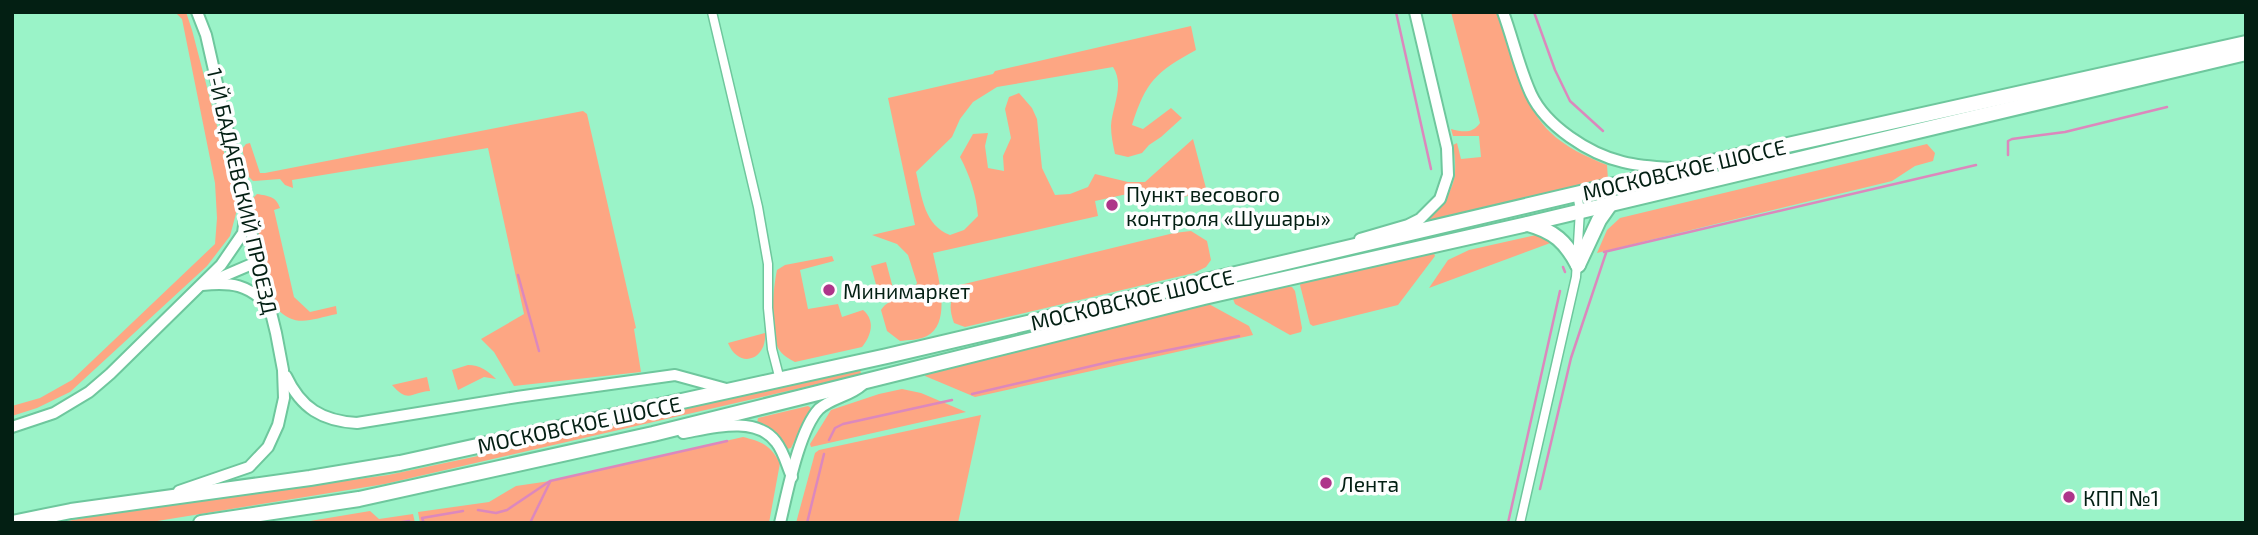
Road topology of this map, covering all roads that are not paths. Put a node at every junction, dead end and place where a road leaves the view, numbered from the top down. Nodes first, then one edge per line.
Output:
1 (197, 12) edge
2 (712, 12) edge
3 (1415, 12) edge
4 (1503, 12) edge
5 (2246, 43) edge
6 (2246, 53) edge
7 (1685, 169) junction
8 (1577, 194) junction
9 (1611, 203) junction
10 (1580, 210) junction
11 (246, 211) junction
12 (1527, 224) junction
13 (1326, 252) junction
14 (259, 261) junction
15 (1578, 265) junction
16 (202, 285) junction
17 (271, 310) junction
18 (284, 370) junction
19 (780, 380) junction
20 (867, 381) junction
21 (731, 390) junction
22 (12, 427) edge
23 (653, 434) junction
24 (792, 477) junction
25 (153, 499) junction
26 (12, 523) edge
27 (201, 523) edge
28 (779, 523) edge
29 (1520, 523) edge

1 - 11 street, 1-Й БАДАЕВСКИЙ ПРОЕЗД
2 - 19 street
3 - 13 street
4 - 7 street
5 - 7 highway, МОСКОВСКОЕ ШОССЕ
6 - 9 highway, МОСКОВСКОЕ ШОССЕ
7 - 8 highway, МОСКОВСКОЕ ШОССЕ
8 - 10 street
8 - 13 highway, МОСКОВСКОЕ ШОССЕ
9 - 10 highway, МОСКОВСКОЕ ШОССЕ
9 - 15 highway
10 - 12 highway, МОСКОВСКОЕ ШОССЕ
10 - 15 street
11 - 14 street, 1-Й БАДАЕВСКИЙ ПРОЕЗД
11 - 16 street
12 - 15 highway
12 - 20 highway, МОСКОВСКОЕ ШОССЕ
13 - 19 highway, МОСКОВСКОЕ ШОССЕ
14 - 16 street
14 - 17 street, 1-Й БАДАЕВСКИЙ ПРОЕЗД
15 - 29 street
16 - 17 street
16 - 22 street
17 - 18 street, 1-Й БАДАЕВСКИЙ ПРОЕЗД
18 - 21 street
18 - 25 street
19 - 21 highway, МОСКОВСКОЕ ШОССЕ
20 - 23 highway, МОСКОВСКОЕ ШОССЕ
20 - 24 street
21 - 25 highway, МОСКОВСКОЕ ШОССЕ
23 - 24 street
23 - 27 highway, МОСКОВСКОЕ ШОССЕ
24 - 28 street
25 - 26 highway, МОСКОВСКОЕ ШОССЕ

